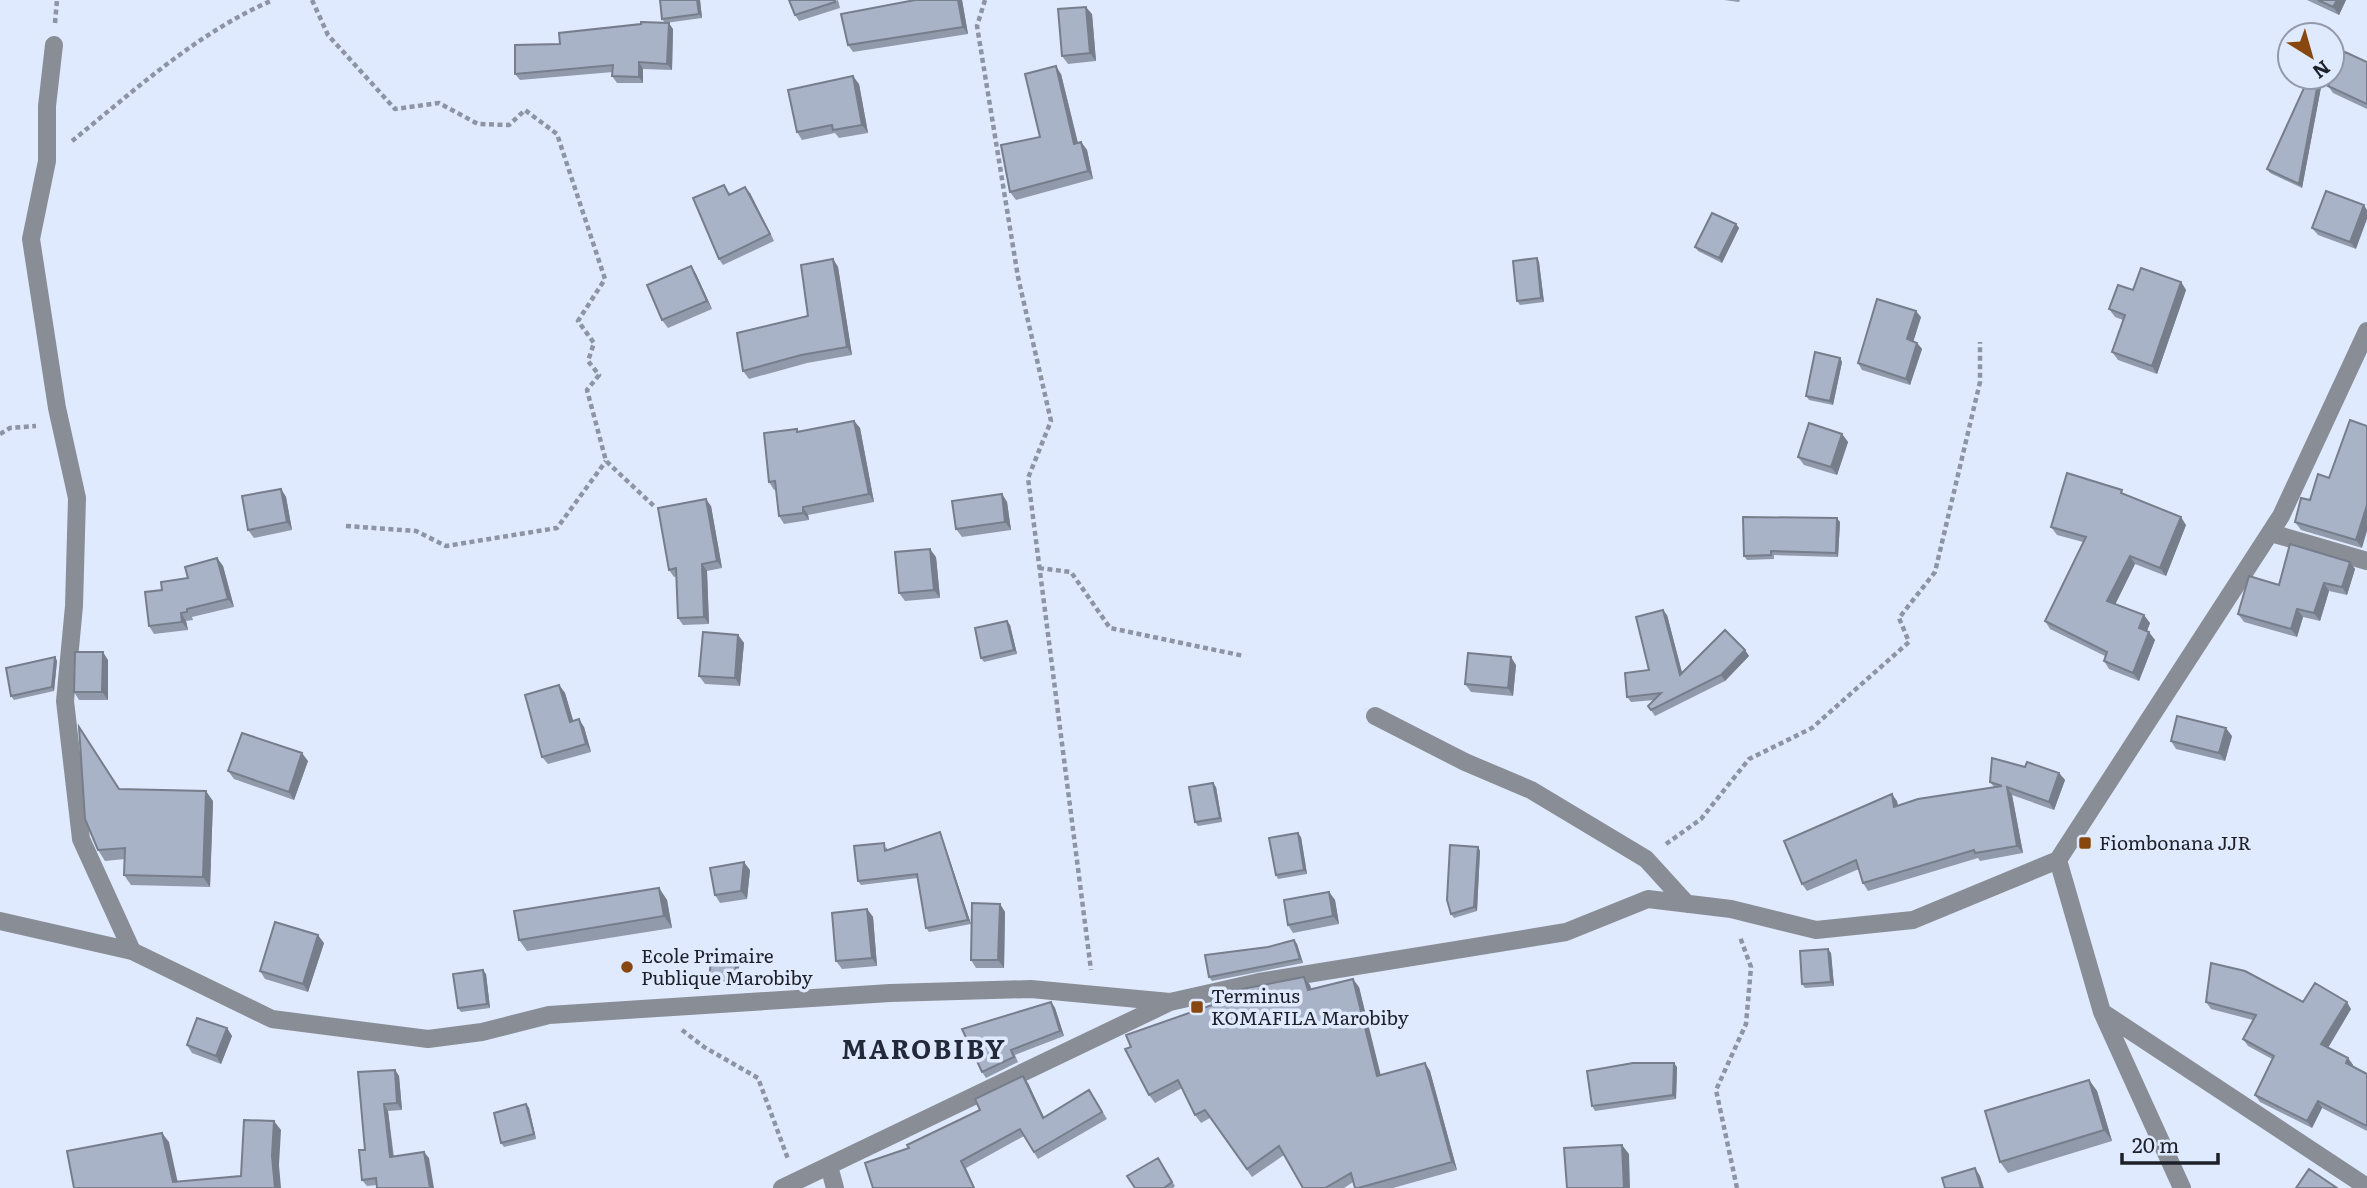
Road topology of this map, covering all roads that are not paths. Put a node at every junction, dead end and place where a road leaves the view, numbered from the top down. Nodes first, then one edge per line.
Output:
1 (54, 45) dead end
2 (2367, 331) edge
3 (2271, 533) junction
4 (2367, 561) edge
5 (1375, 716) dead end
6 (2058, 860) junction
7 (1687, 904) junction
8 (0, 921) edge
9 (132, 951) junction
10 (1170, 1002) junction
11 (2102, 1012) junction
12 (829, 1166) junction
13 (790, 1185) edge
14 (2367, 1187) edge
15 (835, 1188) edge
16 (2182, 1188) edge

1 - 9 street
2 - 3 street
3 - 4 street
3 - 6 street
5 - 7 street
6 - 7 street
6 - 11 street
7 - 10 street
8 - 9 street
9 - 10 street
10 - 12 street
11 - 14 street
11 - 16 street
12 - 13 street
12 - 15 street

